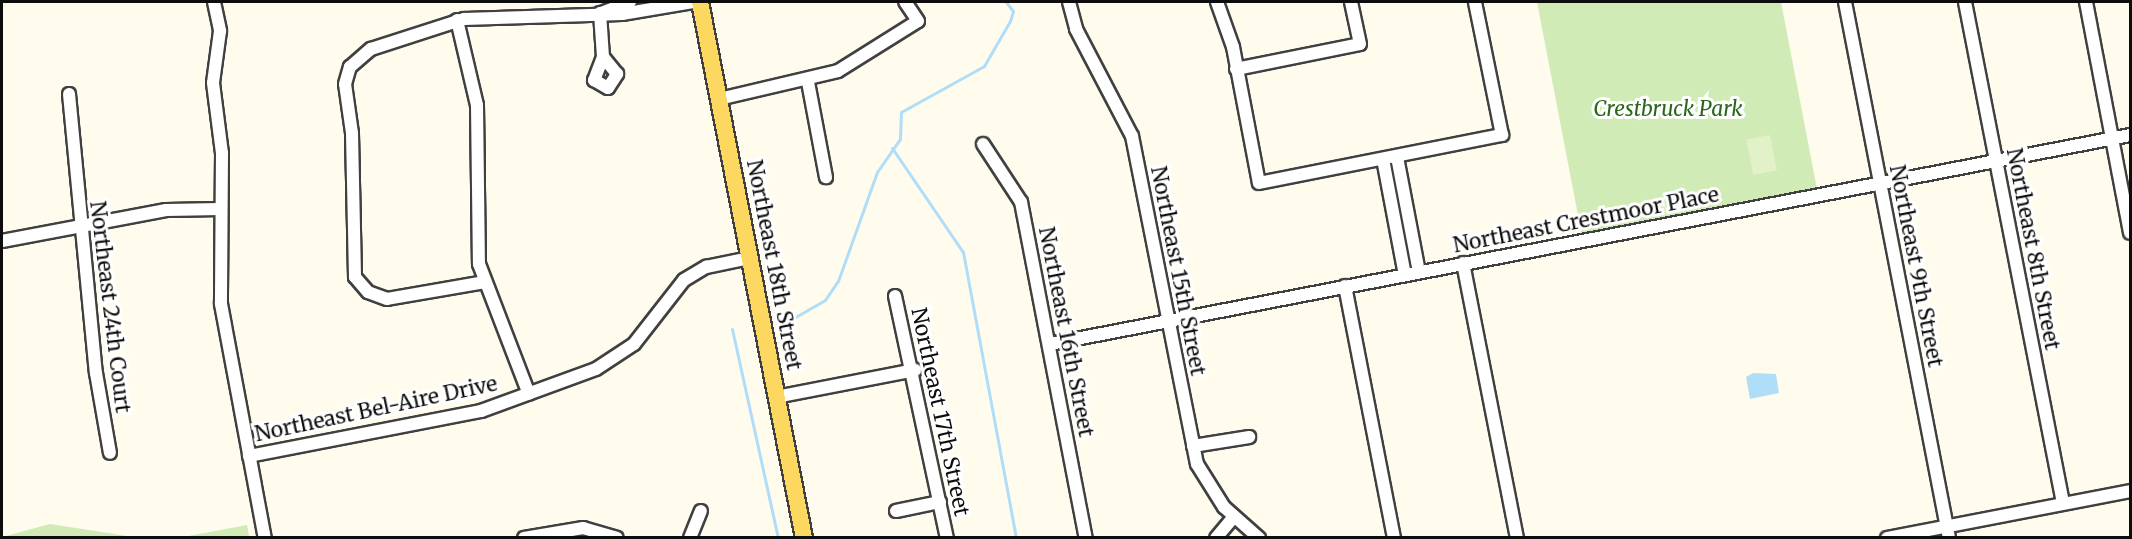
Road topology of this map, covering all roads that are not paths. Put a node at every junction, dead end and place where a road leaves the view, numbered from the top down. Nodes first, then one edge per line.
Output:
1 (214, 2) edge
2 (630, 2) edge
3 (693, 2) edge
4 (700, 2) edge
5 (905, 2) edge
6 (1069, 2) edge
7 (1217, 2) edge
8 (1351, 2) edge
9 (1475, 2) edge
10 (1845, 2) edge
11 (1965, 2) edge
12 (2086, 2) edge
13 (600, 13) junction
14 (457, 20) junction
15 (603, 57) dead end
16 (1236, 69) junction
17 (808, 82) junction
18 (69, 94) dead end
19 (719, 99) junction
20 (2130, 135) edge
21 (2112, 138) junction
22 (983, 144) dead end
23 (1397, 157) junction
24 (1383, 159) junction
25 (1995, 161) junction
26 (826, 177) dead end
27 (1880, 183) junction
28 (221, 209) junction
29 (82, 226) junction
30 (2130, 233) edge
31 (2, 241) edge
32 (750, 258) junction
33 (1463, 264) junction
34 (1419, 272) junction
35 (1406, 275) junction
36 (485, 282) junction
37 (1345, 286) junction
38 (895, 296) dead end
39 (1168, 320) junction
40 (1050, 344) junction
41 (915, 370) junction
42 (529, 394) junction
43 (776, 397) junction
44 (1248, 437) dead end
45 (1193, 446) junction
46 (110, 453) dead end
47 (249, 456) junction
48 (2130, 491) edge
49 (940, 502) junction
50 (2063, 504) junction
51 (701, 511) dead end
52 (896, 511) dead end
53 (1233, 518) junction
54 (1948, 532) edge
55 (265, 537) edge
56 (524, 537) edge
57 (617, 537) edge
58 (690, 537) edge
59 (804, 537) edge
60 (947, 537) edge
61 (1086, 537) edge
62 (1216, 537) edge
63 (1258, 537) edge
64 (1394, 537) edge
65 (1517, 537) edge
66 (1887, 537) edge

1 - 28 street
2 - 13 street
3 - 13 street
4 - 19 main road, Northeast 18th Street
5 - 17 street
6 - 39 street, Northeast 15th Street
7 - 16 street
8 - 16 street
9 - 23 street
10 - 27 street, Northeast 9th Street
11 - 25 street, Northeast 8th Street
12 - 21 street
13 - 14 street
13 - 15 street
14 - 36 street
14 - 36 street
16 - 24 street
17 - 19 street
17 - 26 street
18 - 29 street, Northeast 24th Court
19 - 32 main road, Northeast 18th Street
20 - 21 street, Northeast Crestmoor Place
21 - 25 street, Northeast Crestmoor Place
21 - 30 street
22 - 40 street, Northeast 16th Street
23 - 24 street
23 - 34 street
24 - 35 street
25 - 27 street, Northeast Crestmoor Place
25 - 50 street, Northeast 8th Street
27 - 33 street, Northeast Crestmoor Place
27 - 54 street, Northeast 9th Street
28 - 29 street
28 - 47 street
29 - 31 street
29 - 46 street, Northeast 24th Court
32 - 42 street, Northeast Bel-Aire Drive
32 - 43 main road, Northeast 18th Street
33 - 34 street, Northeast Crestmoor Place
33 - 65 street
34 - 35 street, Northeast Crestmoor Place
35 - 37 street, Northeast Crestmoor Place
36 - 42 street
37 - 39 street, Northeast Crestmoor Place
37 - 64 street
38 - 41 street, Northeast 17th Street
39 - 40 street, Northeast Crestmoor Place
39 - 45 street, Northeast 15th Street
40 - 61 street, Northeast 16th Street
41 - 43 street
41 - 49 street, Northeast 17th Street
42 - 47 street, Northeast Bel-Aire Drive
43 - 59 main road, Northeast 18th Street
44 - 45 street
45 - 53 street, Northeast 15th Street
47 - 55 street
48 - 50 street
49 - 52 street
49 - 60 street, Northeast 17th Street
50 - 54 street
51 - 58 street
53 - 62 street
53 - 63 street, Northeast 15th Street
54 - 66 street
56 - 57 street

